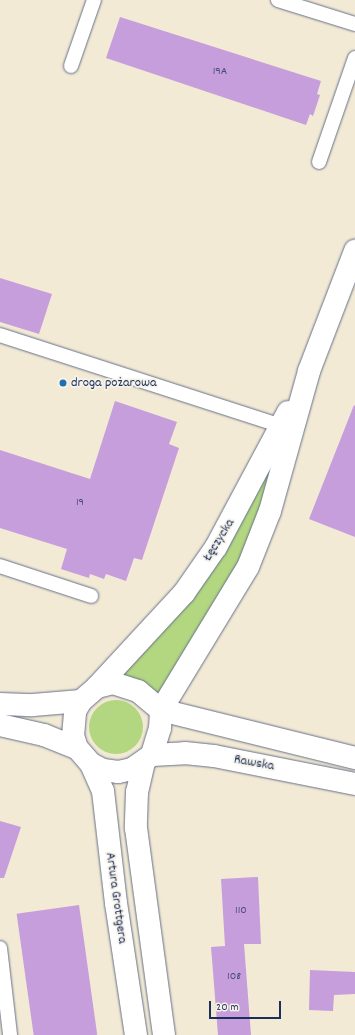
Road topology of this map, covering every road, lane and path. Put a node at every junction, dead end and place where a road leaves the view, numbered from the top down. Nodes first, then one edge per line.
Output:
1 (94, 0) edge
2 (278, 0) edge
3 (355, 24) edge
4 (355, 58) edge
5 (71, 66) dead end
6 (319, 162) dead end
7 (355, 251) edge
8 (0, 336) edge
9 (309, 372) junction
10 (281, 426) junction
11 (0, 566) edge
12 (92, 596) dead end
13 (89, 694) junction
14 (0, 704) edge
15 (161, 710) junction
16 (0, 725) edge
17 (84, 756) junction
18 (355, 758) edge
19 (148, 759) junction
20 (355, 784) edge
21 (0, 948) edge
22 (10, 1035) edge
23 (136, 1035) edge
24 (164, 1035) edge

1 - 5 lane
2 - 3 lane
4 - 6 lane
7 - 9 main road, Łęczycka
8 - 10 lane
9 - 10 main road, Łęczycka
9 - 15 main road, Łęczycka
10 - 13 main road, Łęczycka
11 - 12 lane
13 - 14 main road
13 - 15 main road
13 - 17 main road
15 - 18 main road, Rawska
15 - 19 main road
16 - 17 main road
17 - 19 main road
17 - 23 main road, Artura Grottgera
19 - 20 main road, Rawska
19 - 24 main road
21 - 22 lane

